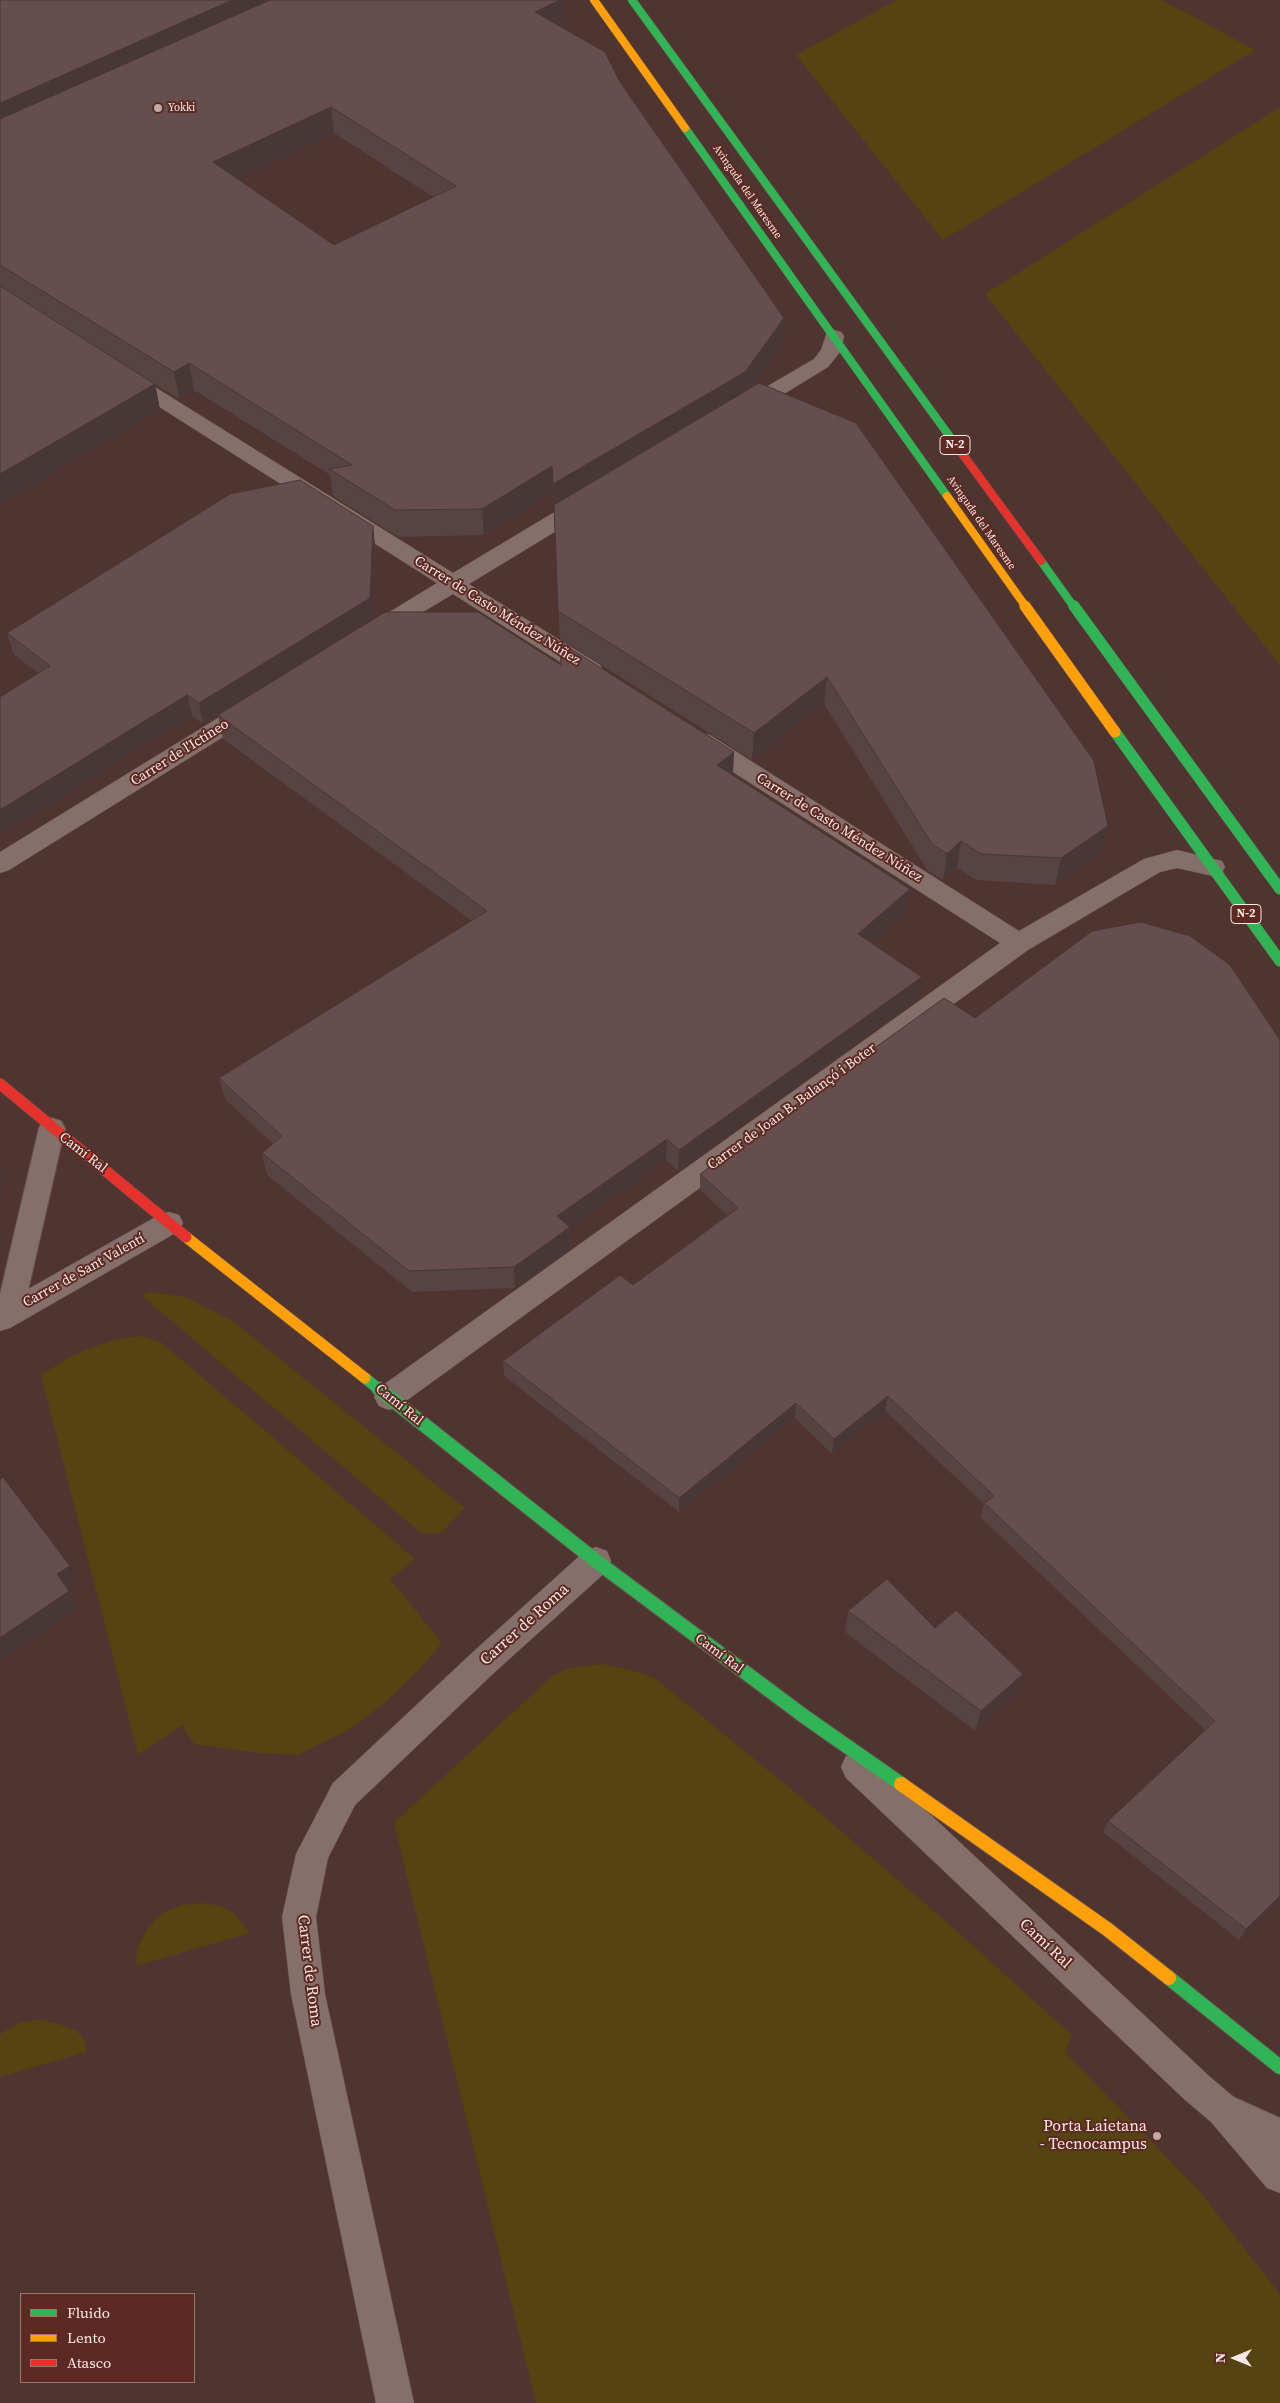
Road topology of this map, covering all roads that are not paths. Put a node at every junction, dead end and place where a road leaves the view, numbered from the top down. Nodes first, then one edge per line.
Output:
1 (594, 0) edge
2 (632, 0) edge
3 (834, 336) junction
4 (112, 369) edge
5 (727, 419) edge
6 (607, 491) edge
7 (452, 583) junction
8 (353, 644) edge
9 (612, 684) edge
10 (271, 696) edge
11 (688, 732) edge
12 (0, 864) edge
13 (1213, 867) junction
14 (1280, 889) edge
15 (1019, 942) junction
16 (1280, 961) edge
17 (0, 1084) edge
18 (52, 1128) junction
19 (169, 1222) junction
20 (5, 1316) edge
21 (390, 1397) junction
22 (596, 1561) junction
23 (806, 1717) junction
24 (1280, 2067) edge
25 (1223, 2110) junction
26 (1280, 2136) edge
27 (1280, 2175) edge
28 (395, 2403) edge

1 - 3 main road, Avinguda del Maresme / N-2
2 - 14 main road, Avinguda del Maresme / N-2
3 - 5 street
3 - 13 main road, Avinguda del Maresme / N-2
4 - 7 street, Carrer de Casto Méndez Núñez
6 - 7 street
7 - 8 street
7 - 9 street, Carrer de Casto Méndez Núñez
10 - 12 street, Carrer de l'Ictíneo
11 - 15 street, Carrer de Casto Méndez Núñez
13 - 15 street, Carrer de Joan B. Balançó i Boter
13 - 16 main road, Avinguda del Maresme / N-2
15 - 21 street, Carrer de Joan B. Balançó i Boter
17 - 18 main road, Camí Ral
18 - 19 main road, Camí Ral
18 - 20 lane
19 - 20 street, Carrer de Sant Valentí
19 - 21 main road, Camí Ral
21 - 22 main road, Camí Ral
22 - 23 main road, Camí Ral
22 - 28 street, Carrer de Roma
23 - 24 main road, Camí Ral
23 - 25 street, Camí Ral
25 - 26 lane
25 - 27 street, Camí Ral

